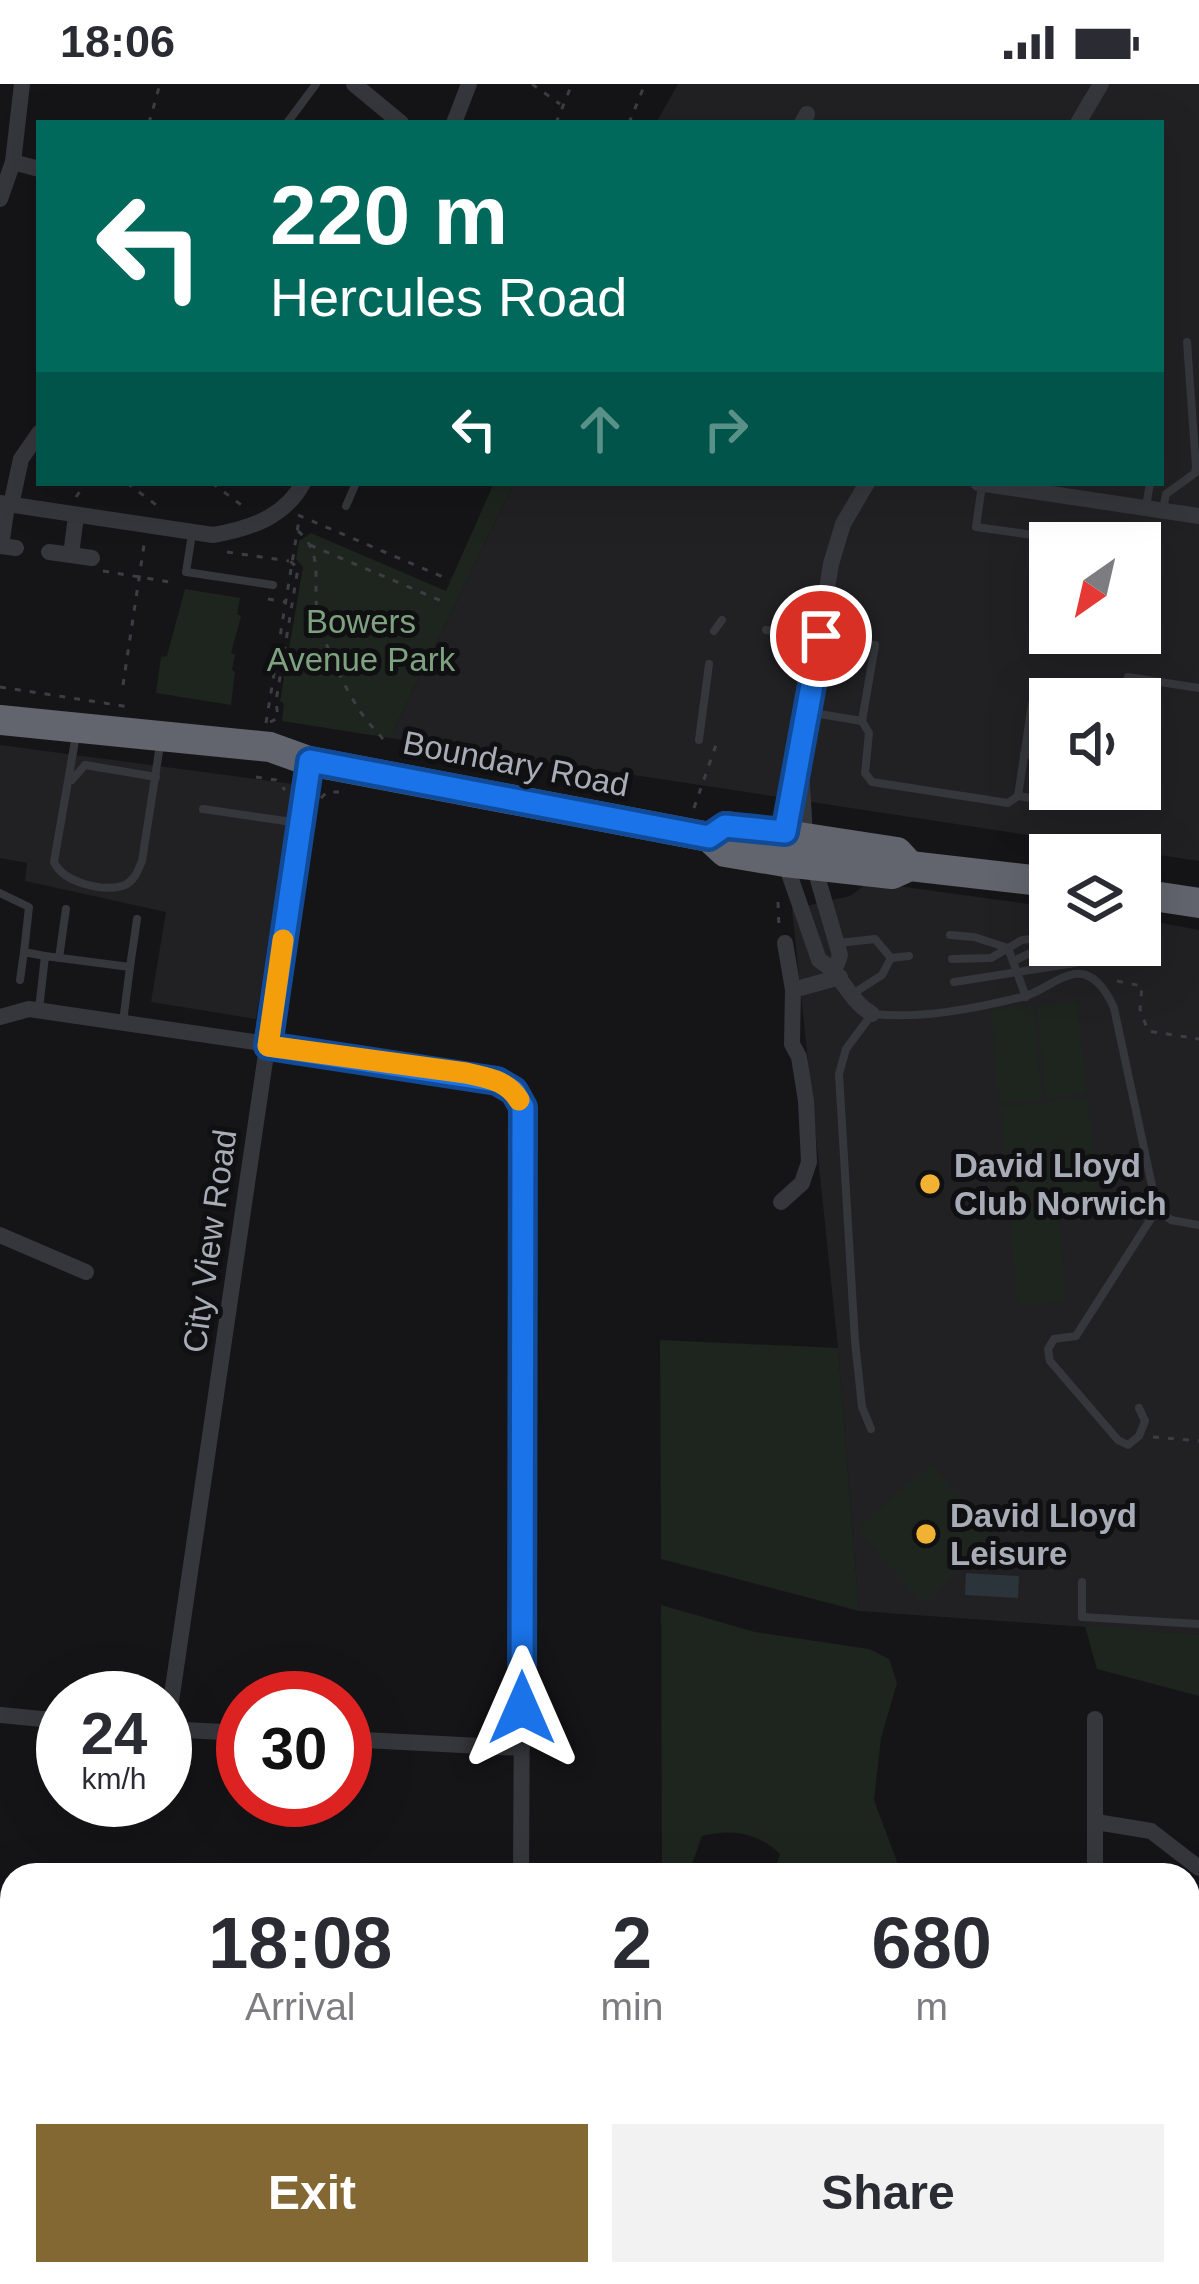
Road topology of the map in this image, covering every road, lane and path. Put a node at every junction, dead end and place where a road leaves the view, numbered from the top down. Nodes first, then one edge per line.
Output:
1 (22, 84) edge
2 (160, 84) edge
3 (316, 84) edge
4 (353, 84) edge
5 (469, 84) edge
6 (532, 84) edge
7 (572, 84) edge
8 (645, 84) edge
9 (1101, 84) edge
10 (563, 106) junction
11 (150, 120) edge
12 (289, 120) edge
13 (397, 120) edge
14 (455, 120) edge
15 (557, 120) edge
16 (630, 120) edge
17 (1080, 120) edge
18 (13, 162) junction
19 (36, 168) edge
20 (0, 199) edge
21 (1187, 342) dead end
22 (36, 437) edge
23 (216, 486) edge
24 (301, 486) edge
25 (355, 486) edge
26 (865, 486) edge
27 (980, 486) edge
28 (1014, 486) edge
29 (1150, 486) edge
30 (6, 504) edge
31 (346, 506) dead end
32 (1154, 509) junction
33 (76, 516) junction
34 (1199, 516) edge
35 (262, 521) junction
36 (146, 526) junction
37 (297, 530) junction
38 (192, 532) junction
39 (1029, 534) edge
40 (308, 544) junction
41 (6, 546) edge
42 (50, 551) dead end
43 (228, 552) dead end
44 (71, 555) junction
45 (92, 558) dead end
46 (290, 561) junction
47 (451, 580) dead end
48 (273, 585) dead end
49 (444, 602) dead end
50 (722, 620) dead end
51 (766, 630) dead end
52 (714, 632) dead end
53 (821, 636) junction
54 (709, 664) dead end
55 (1128, 677) dead end
56 (123, 686) dead end
57 (1199, 688) edge
58 (808, 712) junction
59 (0, 720) edge
60 (862, 721) junction
61 (1029, 723) edge
62 (77, 726) junction
63 (161, 738) junction
64 (699, 740) dead end
65 (717, 742) dead end
66 (386, 744) dead end
67 (1024, 754) junction
68 (1029, 755) edge
69 (310, 761) junction
70 (156, 777) junction
71 (256, 777) dead end
72 (67, 792) junction
73 (699, 794) dead end
74 (1018, 796) junction
75 (1029, 798) edge
76 (287, 801) dead end
77 (203, 808) dead end
78 (300, 823) junction
79 (797, 848) junction
80 (1029, 880) edge
81 (0, 893) edge
82 (778, 894) dead end
83 (1161, 897) edge
84 (1199, 903) edge
85 (66, 909) dead end
86 (136, 919) dead end
87 (950, 935) dead end
88 (1029, 939) edge
89 (785, 943) joint
90 (837, 944) junction
91 (1008, 948) junction
92 (23, 952) junction
93 (45, 956) junction
94 (909, 956) dead end
95 (1029, 956) edge
96 (59, 958) junction
97 (892, 958) junction
98 (952, 959) dead end
99 (1014, 961) junction
100 (1055, 966) edge
101 (130, 967) junction
102 (1020, 972) junction
103 (838, 973) junction
104 (20, 980) dead end
105 (954, 982) dead end
106 (1120, 982) dead end
107 (793, 990) junction
108 (850, 996) junction
109 (1026, 997) junction
110 (38, 1011) junction
111 (872, 1014) junction
112 (0, 1017) edge
113 (123, 1024) junction
114 (1199, 1040) edge
115 (268, 1046) junction
116 (781, 1202) dead end
117 (1157, 1209) junction
118 (1199, 1225) edge
119 (0, 1235) edge
120 (86, 1272) dead end
121 (1138, 1408) dead end
122 (871, 1429) dead end
123 (1139, 1436) junction
124 (1199, 1442) edge
125 (1082, 1582) dead end
126 (1199, 1624) edge
127 (175, 1671) edge
128 (0, 1715) edge
129 (36, 1718) edge
130 (1095, 1719) dead end
131 (372, 1740) edge
132 (522, 1748) junction
133 (1096, 1822) junction
134 (521, 1863) edge
135 (1095, 1863) edge
136 (1195, 1863) edge

1 - 18 street
2 - 11 path
3 - 12 lane
4 - 13 street
5 - 14 street
6 - 10 path
7 - 10 path
8 - 16 path
9 - 17 street
10 - 15 path
18 - 19 street
18 - 20 street
21 - 32 lane
22 - 30 street
23 - 35 path
24 - 35 street
25 - 31 lane
26 - 53 street
27 - 39 lane
28 - 32 street
29 - 32 lane
30 - 33 street
30 - 41 street
32 - 34 street
33 - 36 street
33 - 44 street
35 - 38 street
36 - 38 street
36 - 56 path
37 - 40 path
37 - 46 path
37 - 47 path
38 - 48 lane
40 - 49 path
40 - 66 path
42 - 44 street
43 - 46 path
44 - 45 street
46 - 46 path
50 - 52 lane
51 - 53 lane
53 - 58 street
53 - 60 lane
54 - 64 lane
55 - 57 lane
58 - 60 lane
58 - 79 street
59 - 62 highway, Boundary Road
60 - 74 lane
61 - 67 lane
62 - 63 highway, Boundary Road
62 - 72 lane
63 - 69 highway, Boundary Road
63 - 70 lane
65 - 73 path
67 - 68 lane
67 - 74 lane
69 - 78 street, City View Road
69 - 79 highway, Boundary Road
70 - 72 lane
70 - 72 lane
71 - 76 path
74 - 75 lane
77 - 78 lane
78 - 115 street, City View Road
79 - 80 highway, Boundary Road
79 - 90 street
79 - 103 street
81 - 92 lane
82 - 89 path
83 - 84 highway
85 - 96 lane
86 - 101 lane
87 - 91 lane
88 - 91 lane
89 - 107 street
90 - 97 lane
90 - 103 street
91 - 98 lane
91 - 99 lane
92 - 93 lane
92 - 104 lane
93 - 96 lane
93 - 110 lane
94 - 97 lane
95 - 99 lane
96 - 101 lane
97 - 108 lane
99 - 102 lane
100 - 102 lane
101 - 113 lane
102 - 105 lane
102 - 109 lane
103 - 107 street
103 - 108 street
106 - 114 path
107 - 116 street
108 - 111 street
109 - 111 lane
109 - 117 lane
110 - 112 street
110 - 113 street
111 - 122 lane
113 - 115 street
115 - 127 street, City View Road
115 - 132 street
117 - 118 lane
117 - 123 lane
119 - 120 street
121 - 123 lane
123 - 124 path
125 - 126 lane
128 - 129 street
130 - 133 street
131 - 132 street
132 - 134 street
133 - 135 street
133 - 136 street

